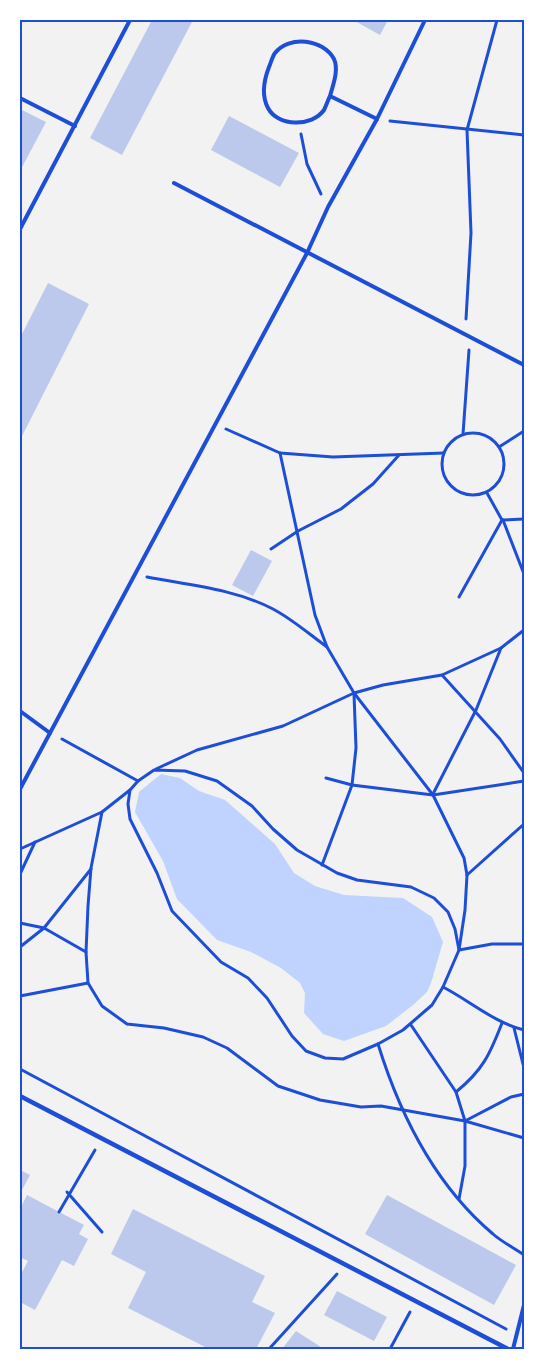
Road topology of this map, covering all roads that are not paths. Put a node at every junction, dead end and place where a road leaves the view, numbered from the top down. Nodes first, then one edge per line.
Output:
1 (130, 20) edge
2 (425, 20) edge
3 (330, 96) junction
4 (20, 98) edge
5 (377, 119) junction
6 (75, 126) junction
7 (174, 183) dead end
8 (20, 230) edge
9 (307, 253) junction
10 (524, 365) edge
11 (20, 711) edge
12 (50, 733) junction
13 (20, 789) edge
14 (20, 1096) edge
15 (524, 1305) edge
16 (508, 1349) edge
17 (513, 1349) edge

1 - 6 lane
2 - 5 lane
3 - 3 lane
3 - 5 lane
4 - 6 lane
5 - 9 lane
6 - 8 lane
7 - 9 lane
9 - 10 lane
9 - 12 lane
11 - 12 lane
12 - 13 lane
14 - 16 street
15 - 17 lane

